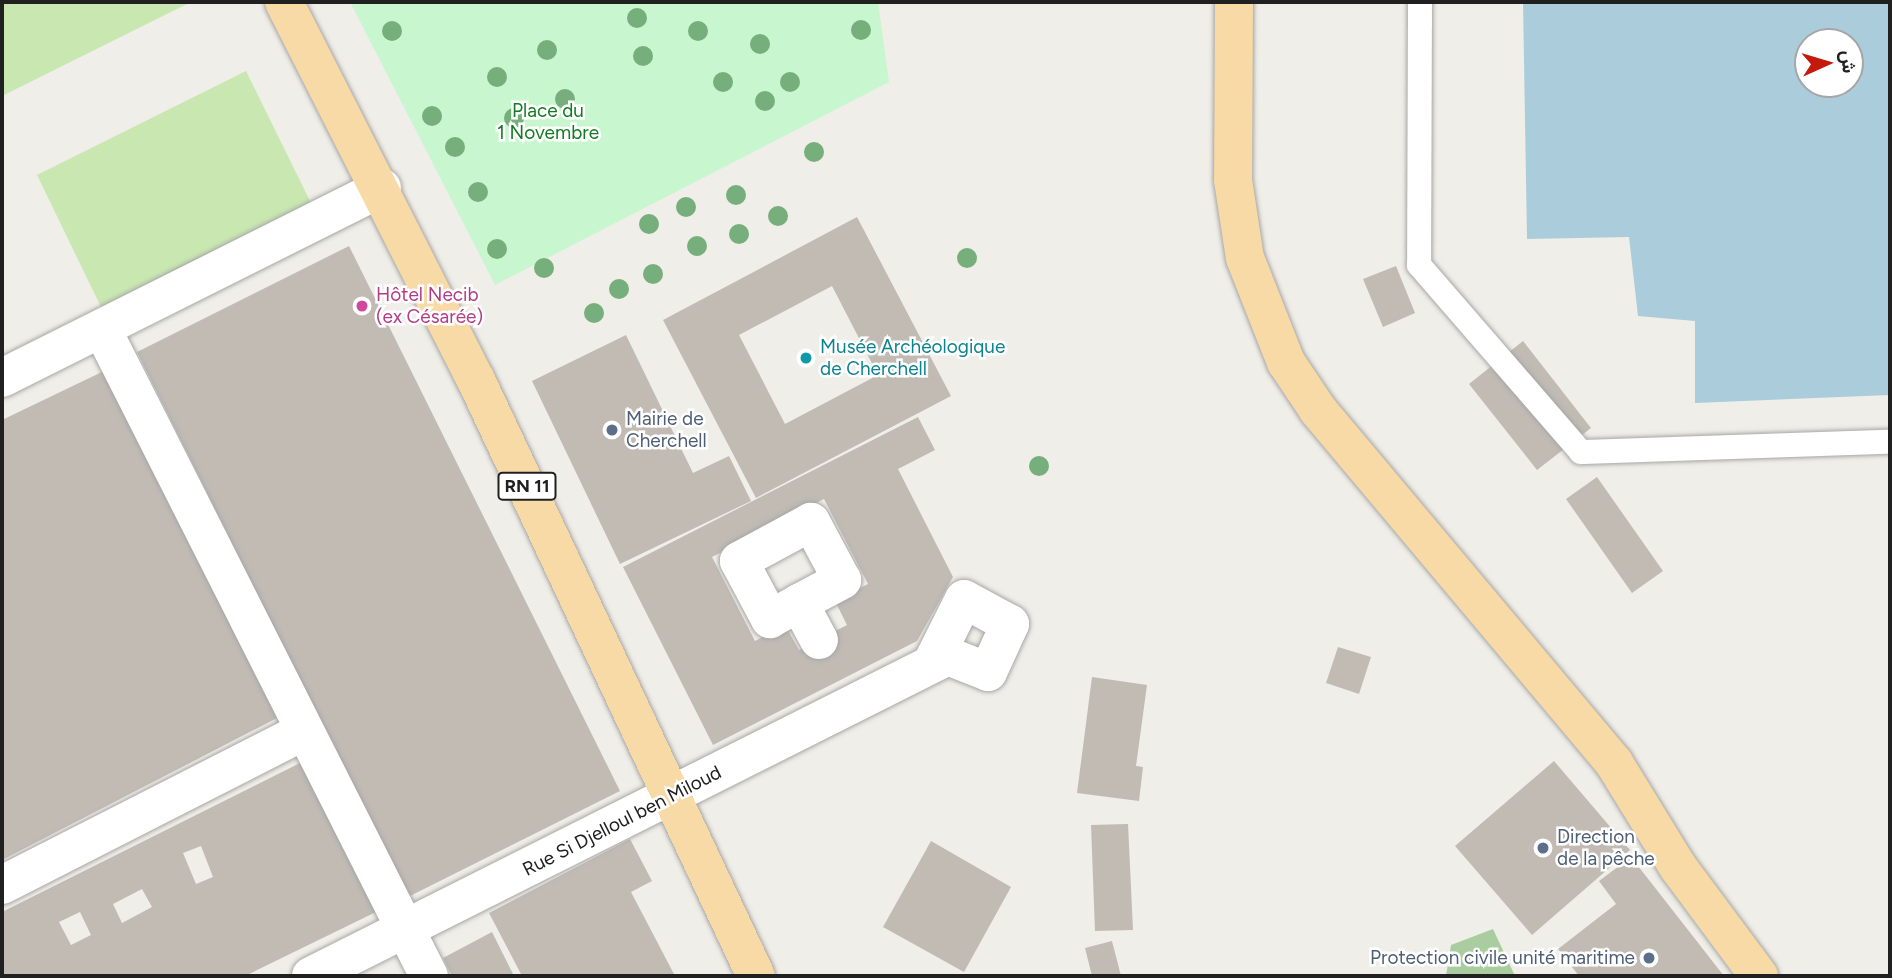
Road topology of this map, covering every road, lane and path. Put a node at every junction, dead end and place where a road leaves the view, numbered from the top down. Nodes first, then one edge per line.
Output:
1 (284, 2) edge
2 (1234, 2) edge
3 (1420, 2) edge
4 (382, 188) junction
5 (102, 329) junction
6 (2, 378) edge
7 (1890, 442) edge
8 (799, 603) dead end
9 (819, 639) dead end
10 (932, 663) dead end
11 (304, 731) junction
12 (675, 796) junction
13 (2, 886) edge
14 (405, 930) junction
15 (311, 976) edge
16 (429, 976) edge
17 (756, 976) edge
18 (1759, 976) edge

1 - 4 main road, RN 11
2 - 18 main road
3 - 7 lane
4 - 5 street
4 - 12 main road, RN 11
5 - 6 street
5 - 11 street
8 - 9 street
10 - 12 street, Rue Si Djelloul ben Miloud
11 - 13 street
11 - 14 street
12 - 14 street, Rue Si Djelloul ben Miloud
12 - 17 main road, RN 11
14 - 15 street, Rue Si Djelloul ben Miloud
14 - 16 street

